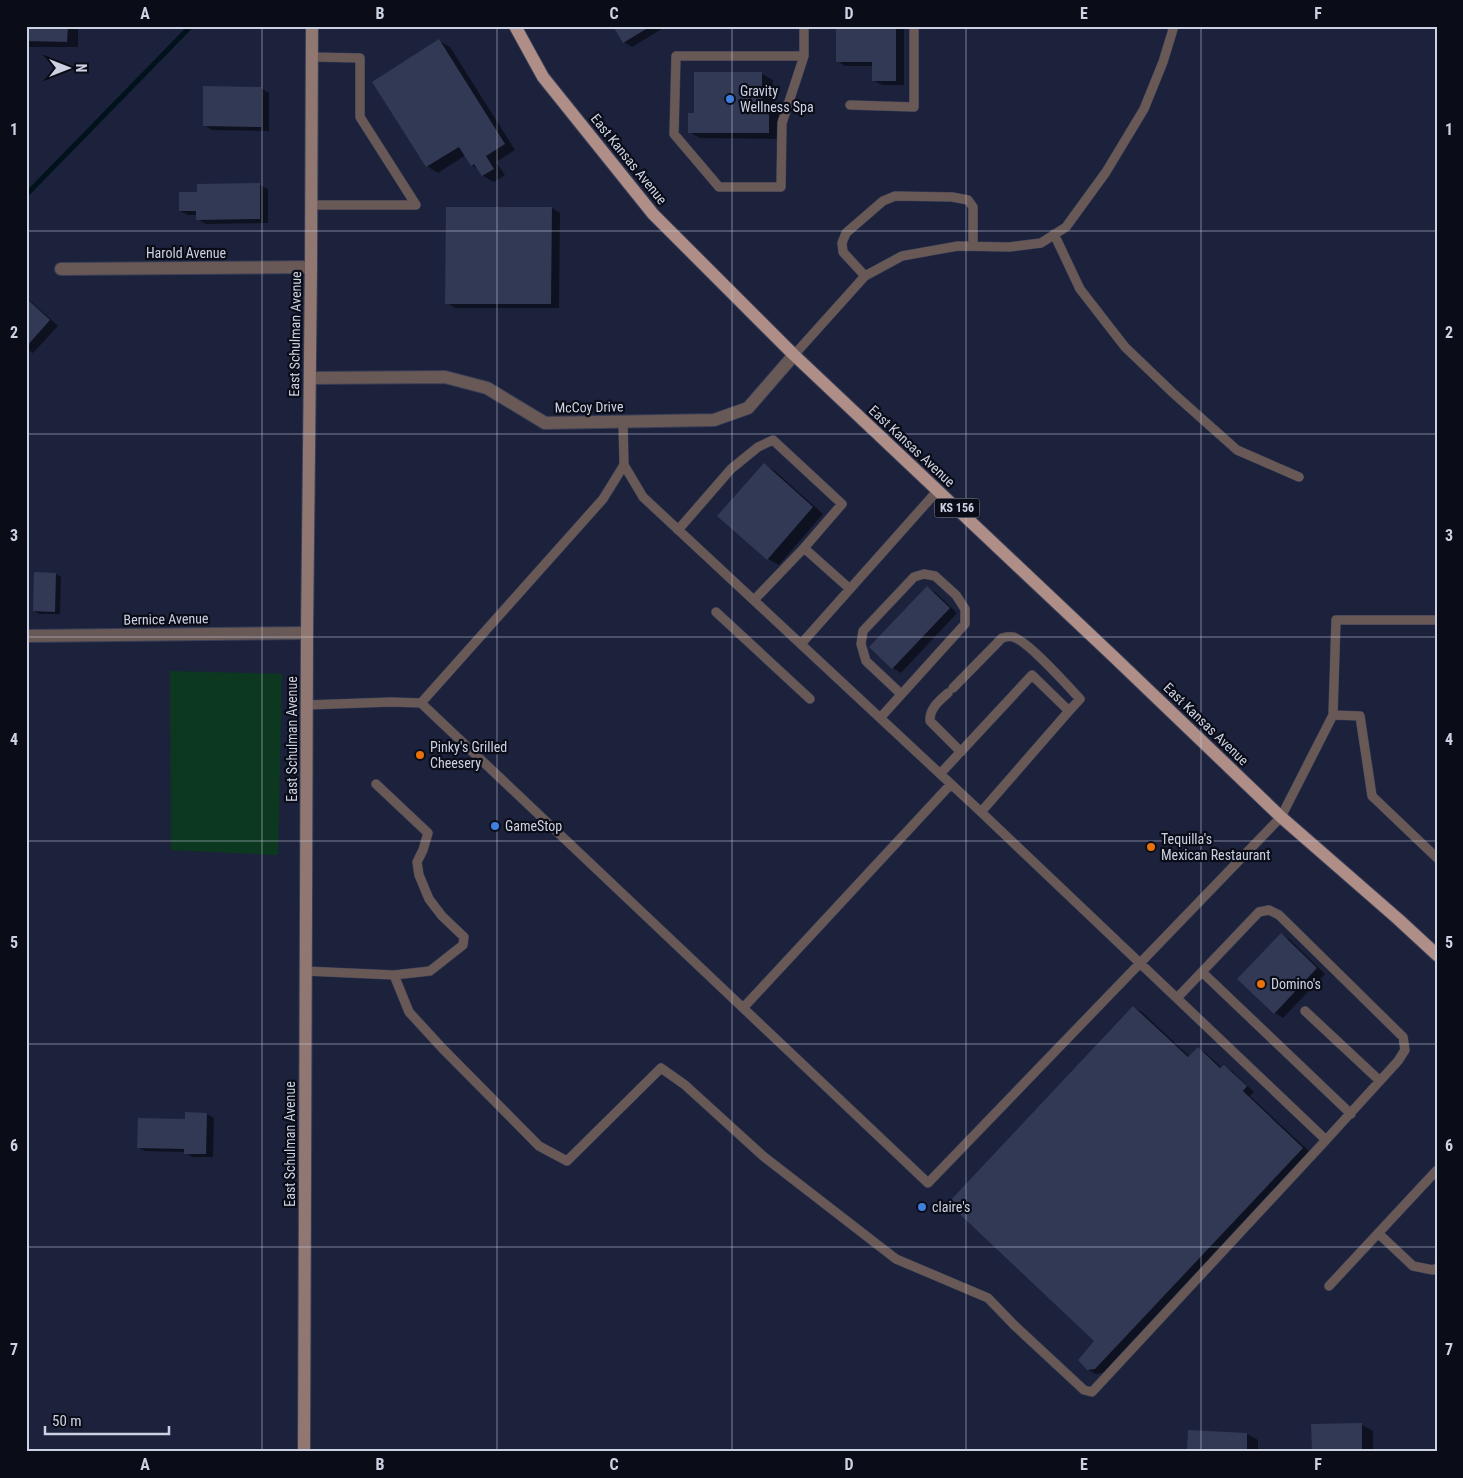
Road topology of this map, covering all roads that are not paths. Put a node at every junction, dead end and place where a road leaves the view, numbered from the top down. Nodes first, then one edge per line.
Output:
1 (312, 26) edge
2 (515, 26) edge
3 (521, 26) edge
4 (804, 26) edge
5 (914, 26) edge
6 (1174, 26) edge
7 (524, 42) junction
8 (312, 56) junction
9 (804, 56) junction
10 (850, 105) dead end
11 (312, 205) junction
12 (1054, 234) junction
13 (973, 246) junction
14 (311, 267) junction
15 (61, 269) dead end
16 (865, 276) junction
17 (794, 355) junction
18 (310, 378) junction
19 (623, 422) junction
20 (624, 465) junction
21 (1298, 478) dead end
22 (938, 490) junction
23 (678, 530) junction
24 (804, 548) junction
25 (850, 589) junction
26 (754, 600) junction
27 (716, 612) dead end
28 (1437, 620) edge
29 (307, 633) junction
30 (26, 636) edge
31 (801, 644) junction
32 (901, 694) junction
33 (810, 699) dead end
34 (422, 703) junction
35 (307, 705) junction
36 (1069, 711) junction
37 (1333, 715) junction
38 (880, 718) junction
39 (961, 752) junction
40 (940, 774) junction
41 (376, 784) dead end
42 (951, 784) junction
43 (981, 812) junction
44 (1281, 817) junction
45 (1437, 858) edge
46 (1437, 955) edge
47 (1141, 963) junction
48 (305, 971) junction
49 (1202, 972) junction
50 (394, 975) junction
51 (1177, 998) junction
52 (743, 1008) junction
53 (1305, 1010) dead end
54 (1380, 1081) junction
55 (1351, 1114) junction
56 (1326, 1140) junction
57 (1437, 1170) edge
58 (1378, 1233) junction
59 (1437, 1268) edge
60 (1329, 1286) dead end
61 (304, 1452) edge

1 - 8 street, East Schulman Avenue
2 - 7 main road, East Kansas Avenue / KS 156
3 - 7 main road
4 - 9 lane
5 - 10 lane
6 - 12 lane
7 - 17 main road, East Kansas Avenue / KS 156
8 - 11 street, East Schulman Avenue
8 - 11 lane
9 - 9 lane
11 - 14 street, East Schulman Avenue
12 - 13 lane
12 - 21 lane
13 - 16 lane
13 - 16 lane
14 - 15 street, Harold Avenue
14 - 18 street, East Schulman Avenue
16 - 17 lane
17 - 19 street, McCoy Drive
17 - 22 main road, East Kansas Avenue / KS 156
18 - 19 street, McCoy Drive
18 - 29 street, East Schulman Avenue
19 - 20 lane
20 - 23 lane
20 - 34 lane
22 - 25 lane
22 - 44 main road, East Kansas Avenue / KS 156
23 - 24 lane
23 - 26 lane
24 - 25 lane
24 - 26 lane
25 - 31 lane
26 - 31 lane
27 - 33 lane
28 - 37 lane
29 - 30 street, Bernice Avenue
29 - 35 street, East Schulman Avenue
31 - 38 lane
32 - 32 lane
32 - 38 lane
34 - 35 lane
34 - 52 lane
35 - 48 street, East Schulman Avenue
36 - 39 lane
36 - 39 lane
36 - 43 lane
37 - 44 lane
37 - 45 lane
38 - 40 lane
39 - 40 lane
40 - 42 lane
41 - 50 lane
42 - 43 lane
42 - 52 lane
43 - 47 lane
44 - 46 main road, East Kansas Avenue / KS 156
44 - 47 lane
47 - 51 lane
47 - 52 lane
48 - 50 lane
48 - 61 street, East Schulman Avenue
49 - 51 lane
49 - 54 lane
49 - 55 lane
50 - 56 lane
51 - 56 lane
53 - 54 lane
54 - 55 lane
55 - 56 lane
57 - 58 lane
58 - 59 lane
58 - 60 lane

